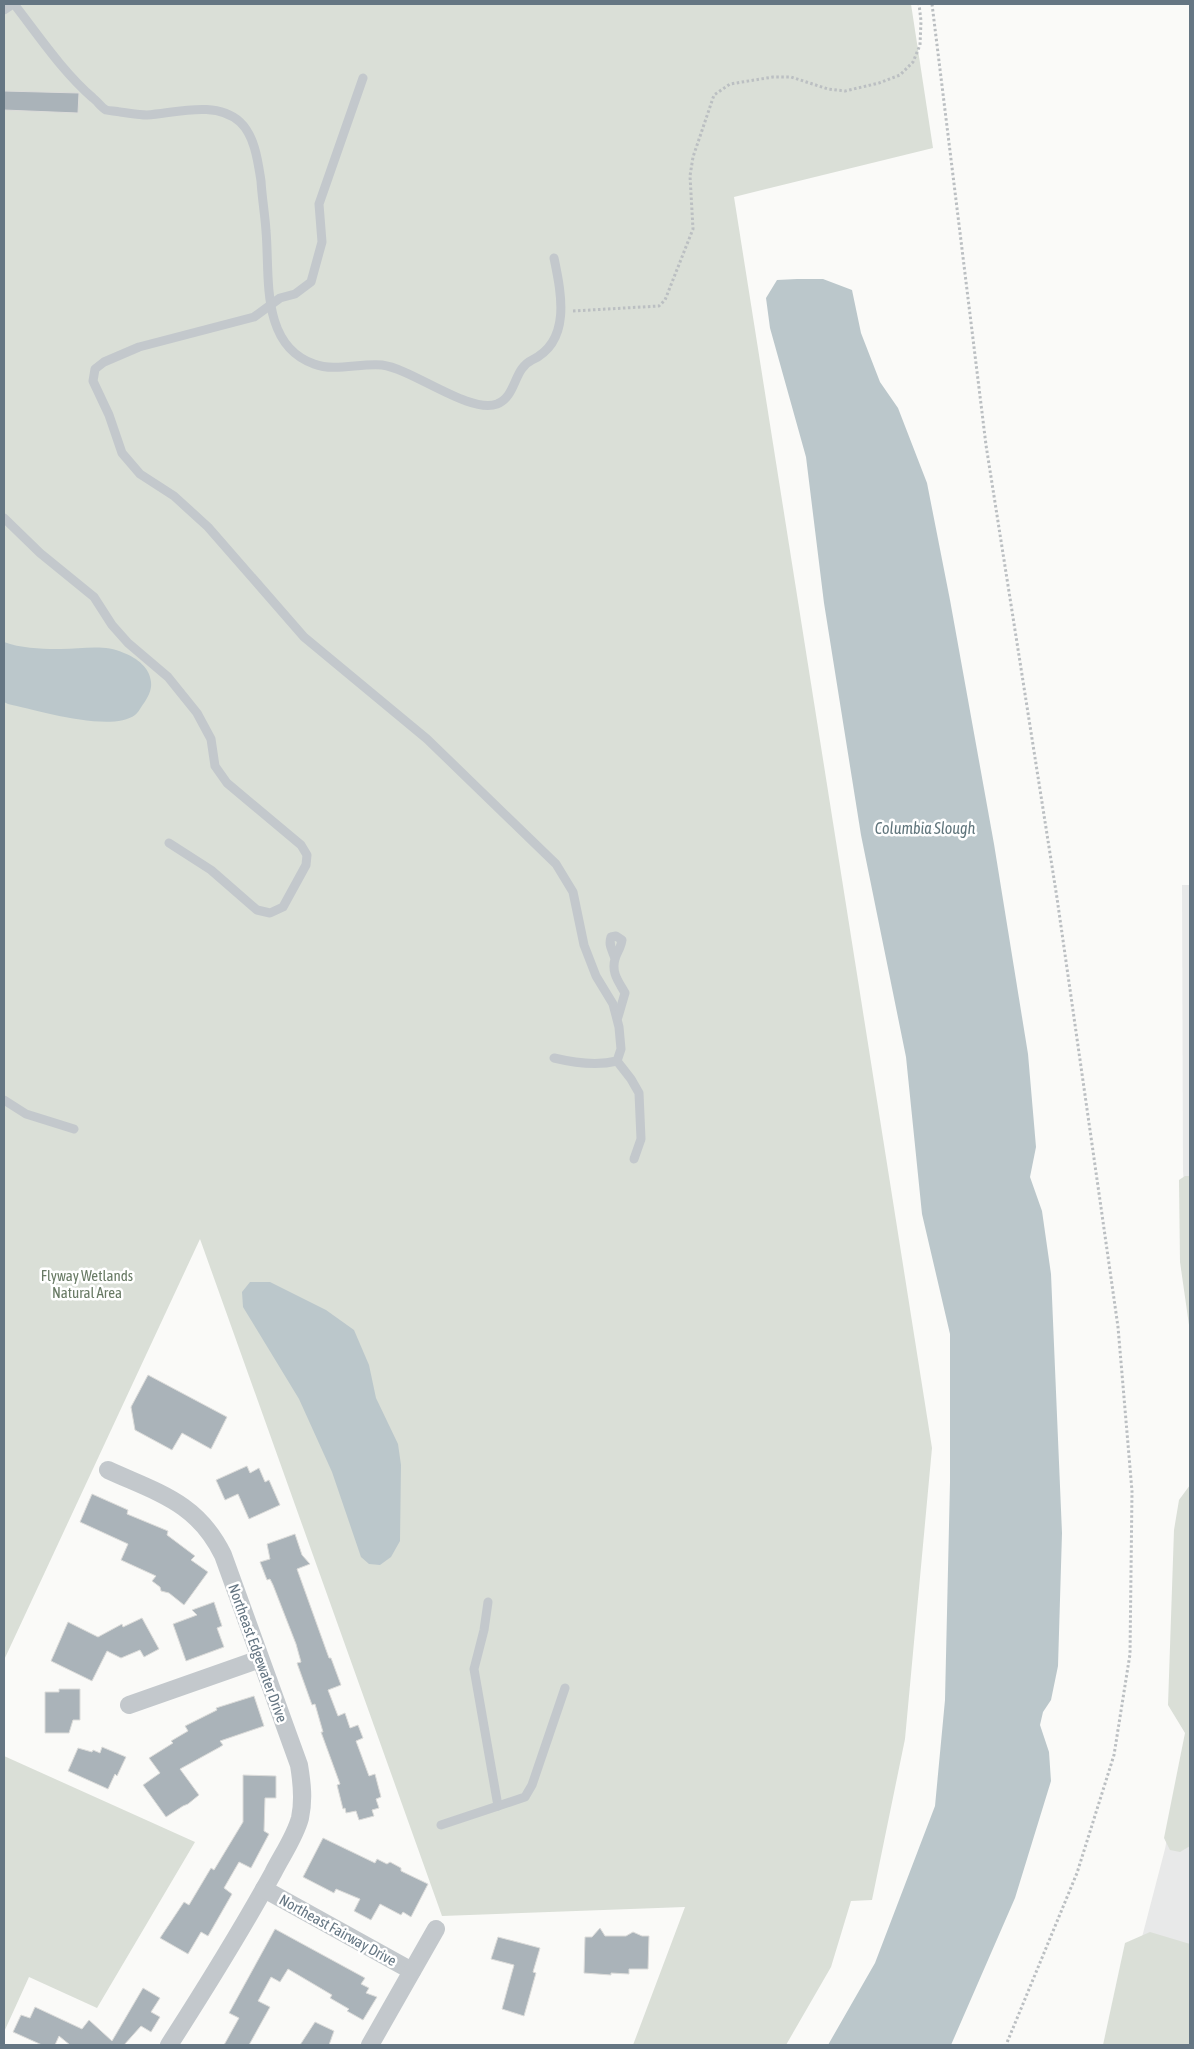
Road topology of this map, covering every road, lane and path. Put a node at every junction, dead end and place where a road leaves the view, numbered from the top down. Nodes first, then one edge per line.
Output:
1 (13, 4) edge
2 (919, 4) edge
3 (932, 4) edge
4 (4, 10) edge
5 (363, 78) dead end
6 (554, 258) dead end
7 (271, 306) junction
8 (562, 312) junction
9 (4, 518) edge
10 (169, 843) dead end
11 (615, 959) dead end
12 (618, 1020) junction
13 (554, 1058) dead end
14 (617, 1062) junction
15 (4, 1100) edge
16 (74, 1129) dead end
17 (634, 1159) dead end
18 (108, 1470) dead end
19 (488, 1602) dead end
20 (260, 1659) junction
21 (565, 1688) dead end
22 (129, 1705) dead end
23 (498, 1806) junction
24 (441, 1825) dead end
25 (264, 1889) junction
26 (436, 1929) dead end
27 (412, 1971) junction
28 (169, 2045) edge
29 (370, 2045) edge
30 (1006, 2045) edge

1 - 4 lane
1 - 7 lane
2 - 8 path
3 - 30 path
5 - 7 lane
6 - 8 lane
7 - 8 lane
7 - 12 lane
9 - 10 lane
11 - 12 lane
12 - 14 lane
13 - 14 lane
14 - 17 lane
15 - 16 lane
18 - 20 street, Northeast Edgewater Drive
19 - 23 lane
20 - 22 street
20 - 25 street, Northeast Edgewater Drive
21 - 23 lane
23 - 24 lane
25 - 27 street, Northeast Fairway Drive
25 - 28 street, Northeast Edgewater Drive
26 - 27 street
27 - 29 street

